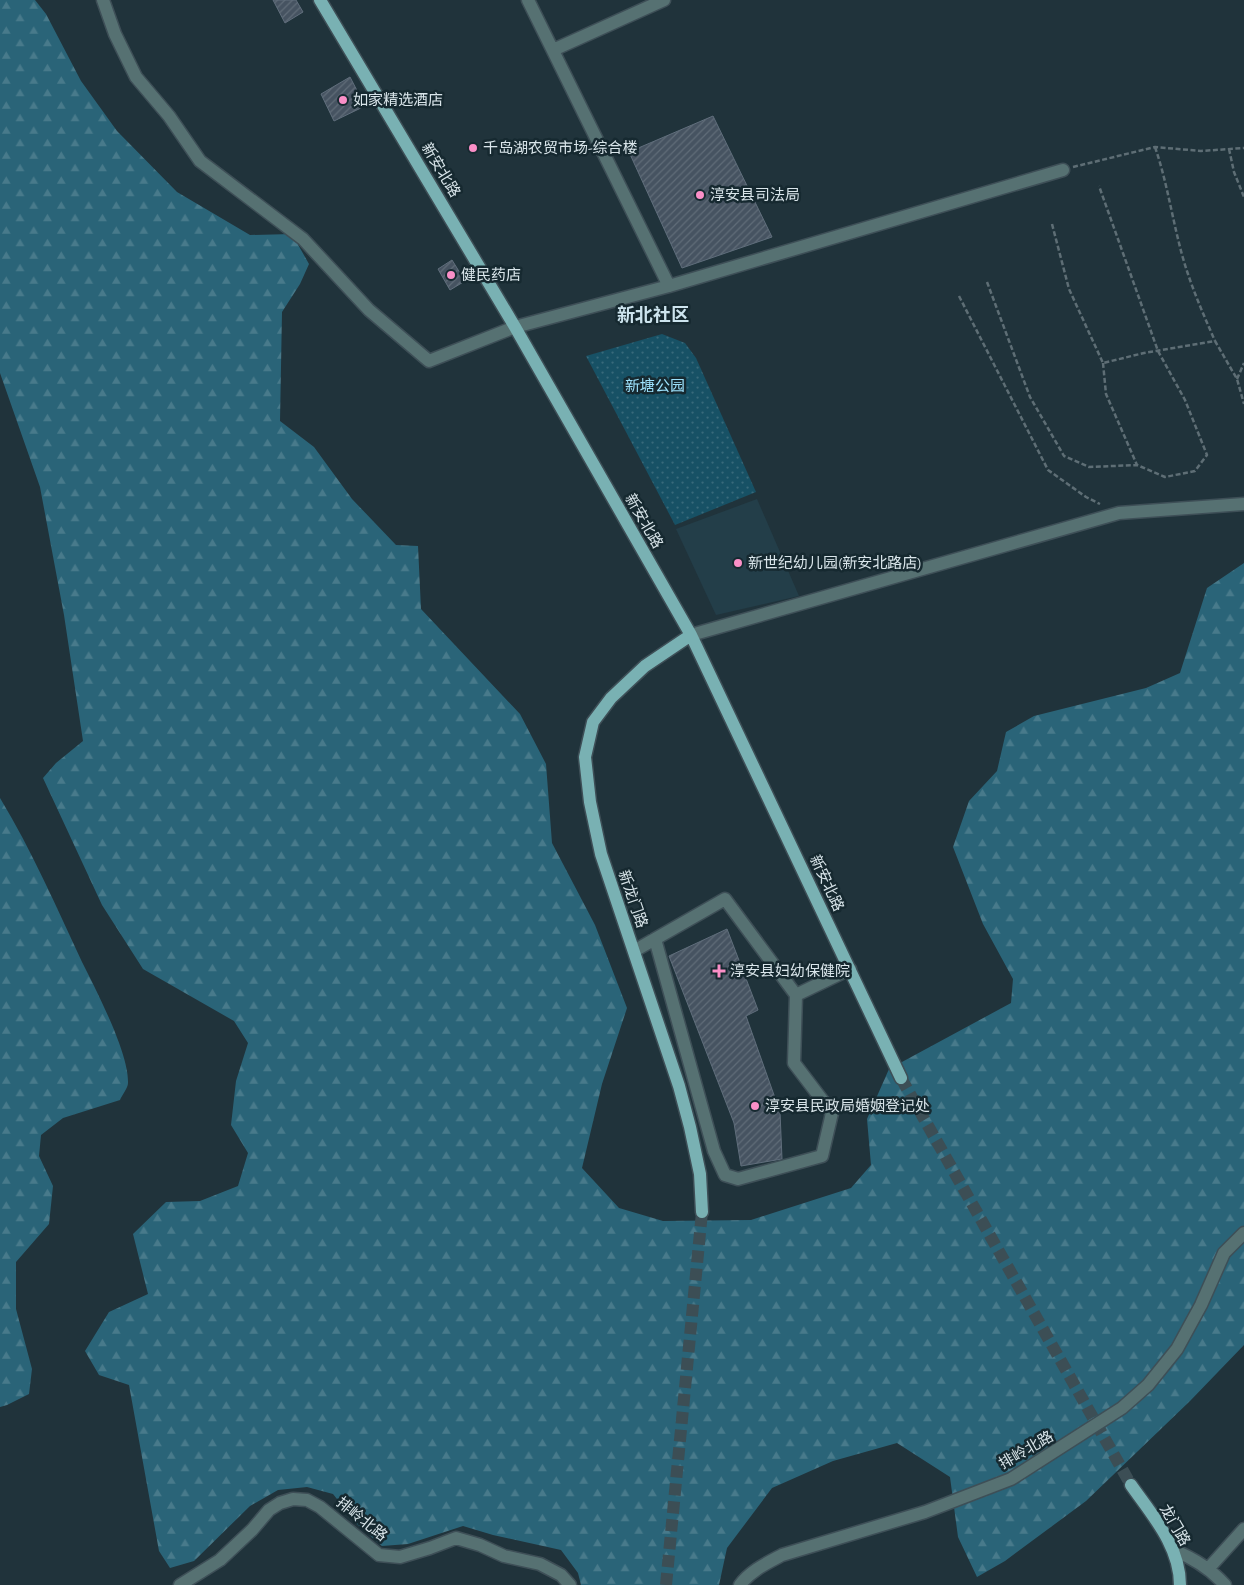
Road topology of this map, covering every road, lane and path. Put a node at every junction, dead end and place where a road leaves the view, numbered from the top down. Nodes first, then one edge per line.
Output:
1 (103, 0) edge
2 (320, 0) edge
3 (528, 0) edge
4 (664, 0) edge
5 (553, 50) junction
6 (1155, 147) junction
7 (1244, 148) edge
8 (1230, 149) junction
9 (1063, 170) joint
10 (1099, 186) dead end
11 (1244, 197) edge
12 (1052, 224) dead end
13 (987, 282) dead end
14 (669, 286) junction
15 (959, 296) dead end
16 (515, 327) junction
17 (1215, 340) junction
18 (1158, 351) junction
19 (1103, 363) junction
20 (1244, 363) edge
21 (1236, 379) junction
22 (1244, 404) edge
23 (1137, 465) junction
24 (1244, 504) edge
25 (1119, 514) junction
26 (691, 635) junction
27 (655, 939) junction
28 (634, 951) junction
29 (850, 969) junction
30 (796, 995) junction
31 (901, 1078) tunnel mouth
32 (702, 1212) tunnel mouth
33 (1244, 1233) edge
34 (1131, 1485) tunnel mouth
35 (1244, 1529) edge
36 (1173, 1550) junction
37 (1208, 1569) junction
38 (180, 1585) edge
39 (570, 1585) edge
40 (740, 1585) edge
41 (1180, 1585) edge
42 (1225, 1585) edge

1 - 16 street
2 - 16 main road, 新安北路
3 - 5 street
4 - 5 street
5 - 14 street
6 - 8 path
6 - 9 path
6 - 17 path
7 - 8 path
8 - 11 path
9 - 14 street
10 - 18 path
12 - 19 path
13 - 23 path
14 - 16 street
15 - 25 path
16 - 26 main road, 新安北路
17 - 18 path
17 - 21 path
18 - 19 path
18 - 23 path
19 - 23 path
20 - 21 path
21 - 22 path
24 - 25 street
25 - 26 street
26 - 28 main road, 新龙门路
26 - 29 main road, 新安北路
27 - 28 street
27 - 30 street
27 - 30 street
28 - 32 main road, 新龙门路
29 - 30 street
29 - 31 main road, 新安北路
33 - 40 street, 排岭北路
34 - 36 main road, 龙门路
35 - 37 street
36 - 37 street
36 - 41 main road, 龙门路
37 - 42 street
38 - 39 street, 排岭北路

